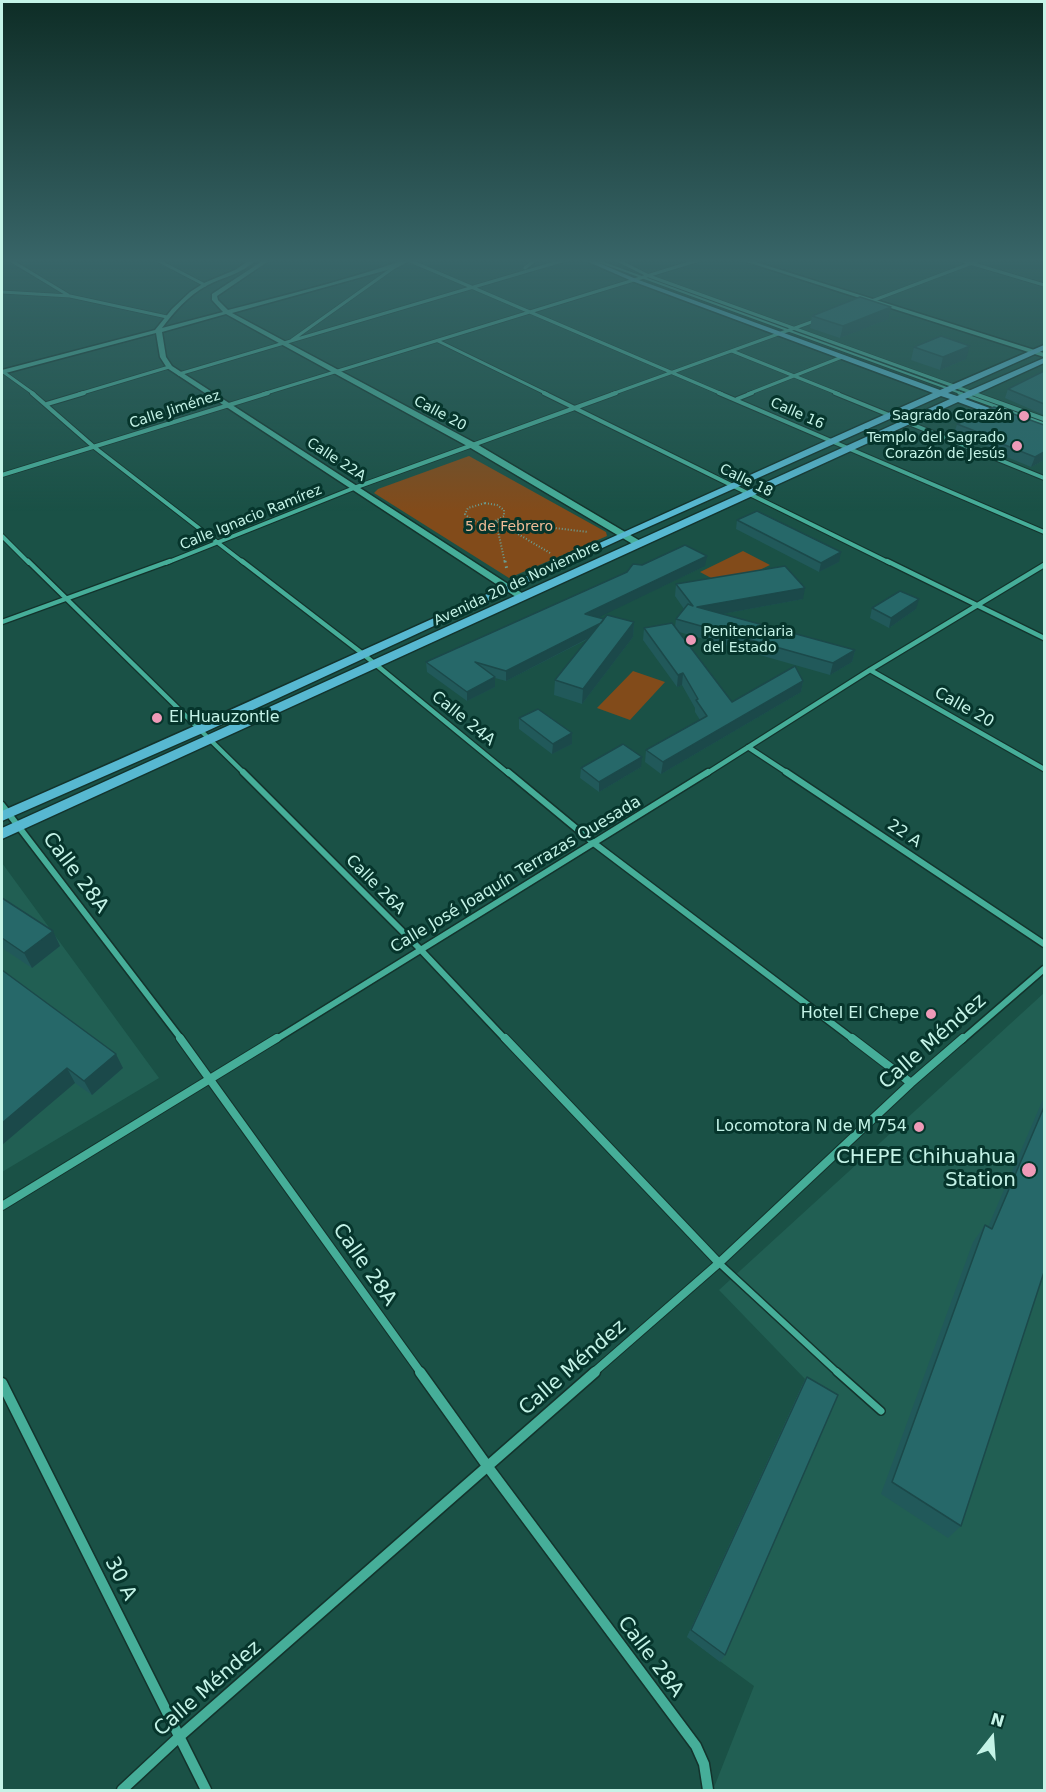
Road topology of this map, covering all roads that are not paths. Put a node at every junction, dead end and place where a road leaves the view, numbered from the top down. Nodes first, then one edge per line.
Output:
1 (105, 344) edge
2 (160, 344) edge
3 (287, 344) joint
4 (426, 344) edge
5 (445, 344) edge
6 (601, 344) edge
7 (750, 344) edge
8 (805, 344) edge
9 (823, 344) edge
10 (835, 344) edge
11 (1010, 344) edge
12 (1044, 347) edge
13 (731, 350) junction
14 (1034, 351) junction
15 (1044, 355) edge
16 (842, 357) junction
17 (1044, 360) edge
18 (169, 366) junction
19 (2, 372) edge
20 (336, 372) junction
21 (672, 373) junction
22 (179, 374) junction
23 (795, 377) junction
24 (958, 393) junction
25 (736, 399) junction
26 (46, 404) junction
27 (225, 405) junction
28 (576, 407) junction
29 (892, 416) junction
30 (1044, 419) edge
31 (906, 422) junction
32 (1044, 424) edge
33 (1044, 431) edge
34 (834, 442) junction
35 (472, 445) junction
36 (94, 447) junction
37 (849, 448) junction
38 (2, 475) edge
39 (1044, 478) edge
40 (734, 486) junction
41 (354, 488) junction
42 (751, 495) junction
43 (1044, 532) edge
44 (622, 534) junction
45 (2, 537) edge
46 (220, 543) junction
47 (639, 544) junction
48 (1044, 565) edge
49 (508, 583) junction
50 (522, 597) junction
51 (64, 599) junction
52 (977, 606) junction
53 (2, 622) edge
54 (1044, 638) edge
55 (363, 654) junction
56 (375, 665) junction
57 (870, 670) junction
58 (200, 729) junction
59 (210, 740) junction
60 (748, 747) junction
61 (1044, 769) edge
62 (4, 811) edge
63 (18, 826) junction
64 (2, 834) edge
65 (595, 844) junction
66 (1044, 944) edge
67 (420, 949) junction
68 (1044, 969) edge
69 (211, 1078) junction
70 (911, 1083) junction
71 (2, 1206) edge
72 (719, 1263) junction
73 (2, 1383) edge
74 (881, 1411) dead end
75 (488, 1467) junction
76 (179, 1737) junction
77 (122, 1791) edge
78 (206, 1791) edge
79 (708, 1791) edge

1 - 19 main road
2 - 18 main road
3 - 20 main road, Calle 20
3 - 22 street
4 - 20 street, Calle Jiménez
5 - 28 street, Calle 18
6 - 21 street, Calle 16
7 - 13 street, Calle Ignacio Ramírez
8 - 16 main road
9 - 24 lane
10 - 24 street
11 - 14 main road
12 - 14 main road, Avenida 20 de Noviembre
13 - 21 street, Calle Ignacio Ramírez
13 - 23 street
14 - 15 main road
14 - 24 main road, Avenida 20 de Noviembre
16 - 23 street
16 - 24 main road
17 - 24 main road, Avenida 20 de Noviembre
18 - 22 main road, Calle 22A
18 - 26 street
19 - 26 street, Calle 24A
20 - 27 street, Calle Jiménez
20 - 35 main road, Calle 20
21 - 25 street, Calle 16
21 - 28 street, Calle Ignacio Ramírez
22 - 27 main road, Calle 22A
23 - 25 street
23 - 29 street
24 - 29 main road, Avenida 20 de Noviembre
24 - 30 street
24 - 31 main road, Avenida 20 de Noviembre
24 - 32 lane
24 - 33 main road
25 - 34 street, Calle 16
26 - 36 street, Calle 24A
27 - 36 street, Calle Jiménez
27 - 41 main road, Calle 22A
28 - 35 street, Calle Ignacio Ramírez
28 - 40 street, Calle 18
29 - 31 street
29 - 34 main road, Avenida 20 de Noviembre
31 - 37 main road, Avenida 20 de Noviembre
31 - 39 street
34 - 37 street, Calle 16
34 - 40 main road, Avenida 20 de Noviembre
35 - 41 street, Calle Ignacio Ramírez
35 - 44 main road, Calle 20
36 - 38 street, Calle Jiménez
36 - 46 street, Calle 24A
37 - 42 main road, Avenida 20 de Noviembre
37 - 43 street, Calle 16
40 - 42 street, Calle 18
40 - 44 main road, Avenida 20 de Noviembre
41 - 46 street, Calle Ignacio Ramírez
41 - 49 main road, Calle 22A
42 - 47 main road, Avenida 20 de Noviembre
42 - 52 street, Calle 18
44 - 47 main road, Calle 20
44 - 49 main road, Avenida 20 de Noviembre
45 - 51 street, Calle 26A
46 - 51 street, Calle Ignacio Ramírez
46 - 55 street, Calle 24A
47 - 50 main road, Avenida 20 de Noviembre
48 - 52 street, Calle José Joaquín Terrazas Quesada
49 - 50 main road, Calle 22A
49 - 55 main road, Avenida 20 de Noviembre
50 - 56 main road, Avenida 20 de Noviembre
51 - 53 street, Calle Ignacio Ramírez
51 - 58 street, Calle 26A
52 - 54 street, Calle 18
52 - 57 street, Calle José Joaquín Terrazas Quesada
55 - 56 street, Calle 24A
55 - 58 main road, Avenida 20 de Noviembre
56 - 59 main road, Avenida 20 de Noviembre
56 - 65 street, Calle 24A
57 - 60 street, Calle José Joaquín Terrazas Quesada
57 - 61 street, Calle 20
58 - 59 street, Calle 26A
58 - 62 main road, Avenida 20 de Noviembre
59 - 63 main road, Avenida 20 de Noviembre
59 - 67 street, Calle 26A
60 - 65 street, Calle José Joaquín Terrazas Quesada
60 - 66 street, 22 A
62 - 63 street, Calle 28A
63 - 64 main road, Avenida 20 de Noviembre
63 - 69 street, Calle 28A
65 - 67 street, Calle José Joaquín Terrazas Quesada
65 - 70 street, Calle 24A
67 - 69 street, Calle José Joaquín Terrazas Quesada
67 - 72 street, Calle 26A
68 - 70 street, Calle Méndez
69 - 71 street, Calle José Joaquín Terrazas Quesada
69 - 75 street, Calle 28A
70 - 72 street, Calle Méndez
72 - 74 lane
72 - 75 street, Calle Méndez
73 - 76 street, 30 A
75 - 76 street, Calle Méndez
75 - 79 street, Calle 28A
76 - 77 street, Calle Méndez
76 - 78 street, 30 A

